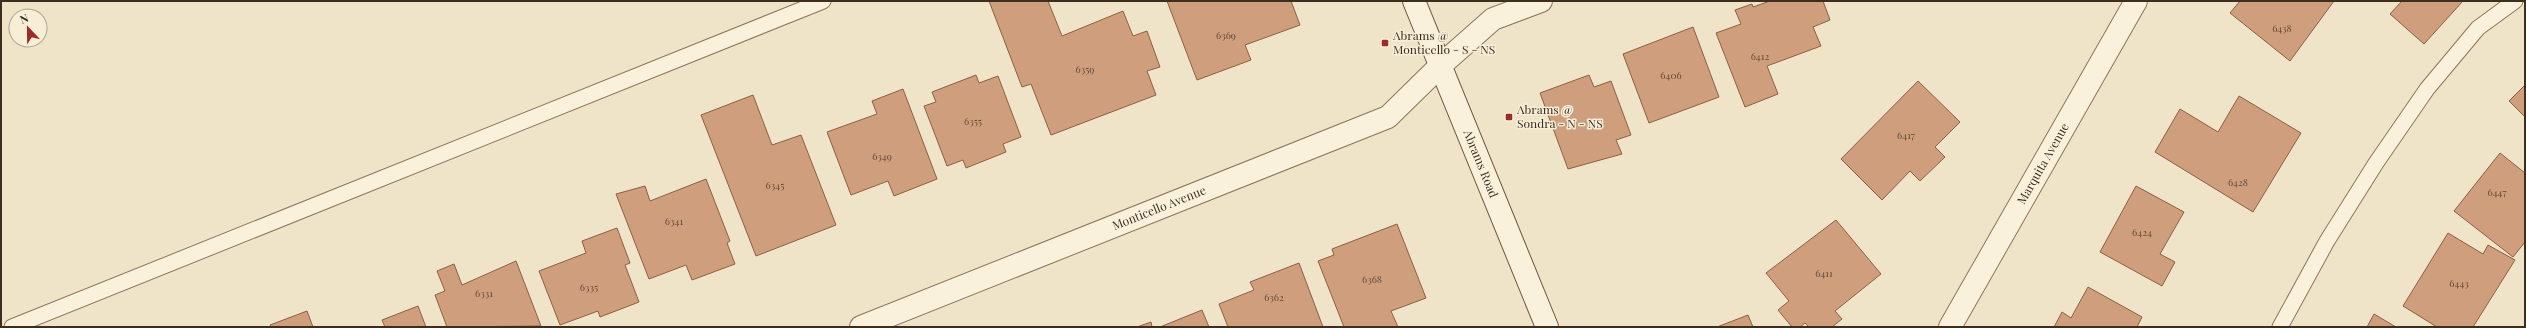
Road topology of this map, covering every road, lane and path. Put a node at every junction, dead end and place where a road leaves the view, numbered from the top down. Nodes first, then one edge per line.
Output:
1 (823, 1) edge
2 (1414, 1) edge
3 (1541, 1) edge
4 (2136, 1) edge
5 (2514, 1) edge
6 (1441, 65) junction
7 (12, 327) edge
8 (861, 327) edge
9 (1547, 327) edge
10 (1950, 327) edge
11 (2280, 327) edge

1 - 7 lane
2 - 6 street, Abrams Road
3 - 6 street, Monticello Avenue
4 - 10 street, Marquita Avenue
5 - 11 lane
6 - 8 street, Monticello Avenue
6 - 9 street, Abrams Road

